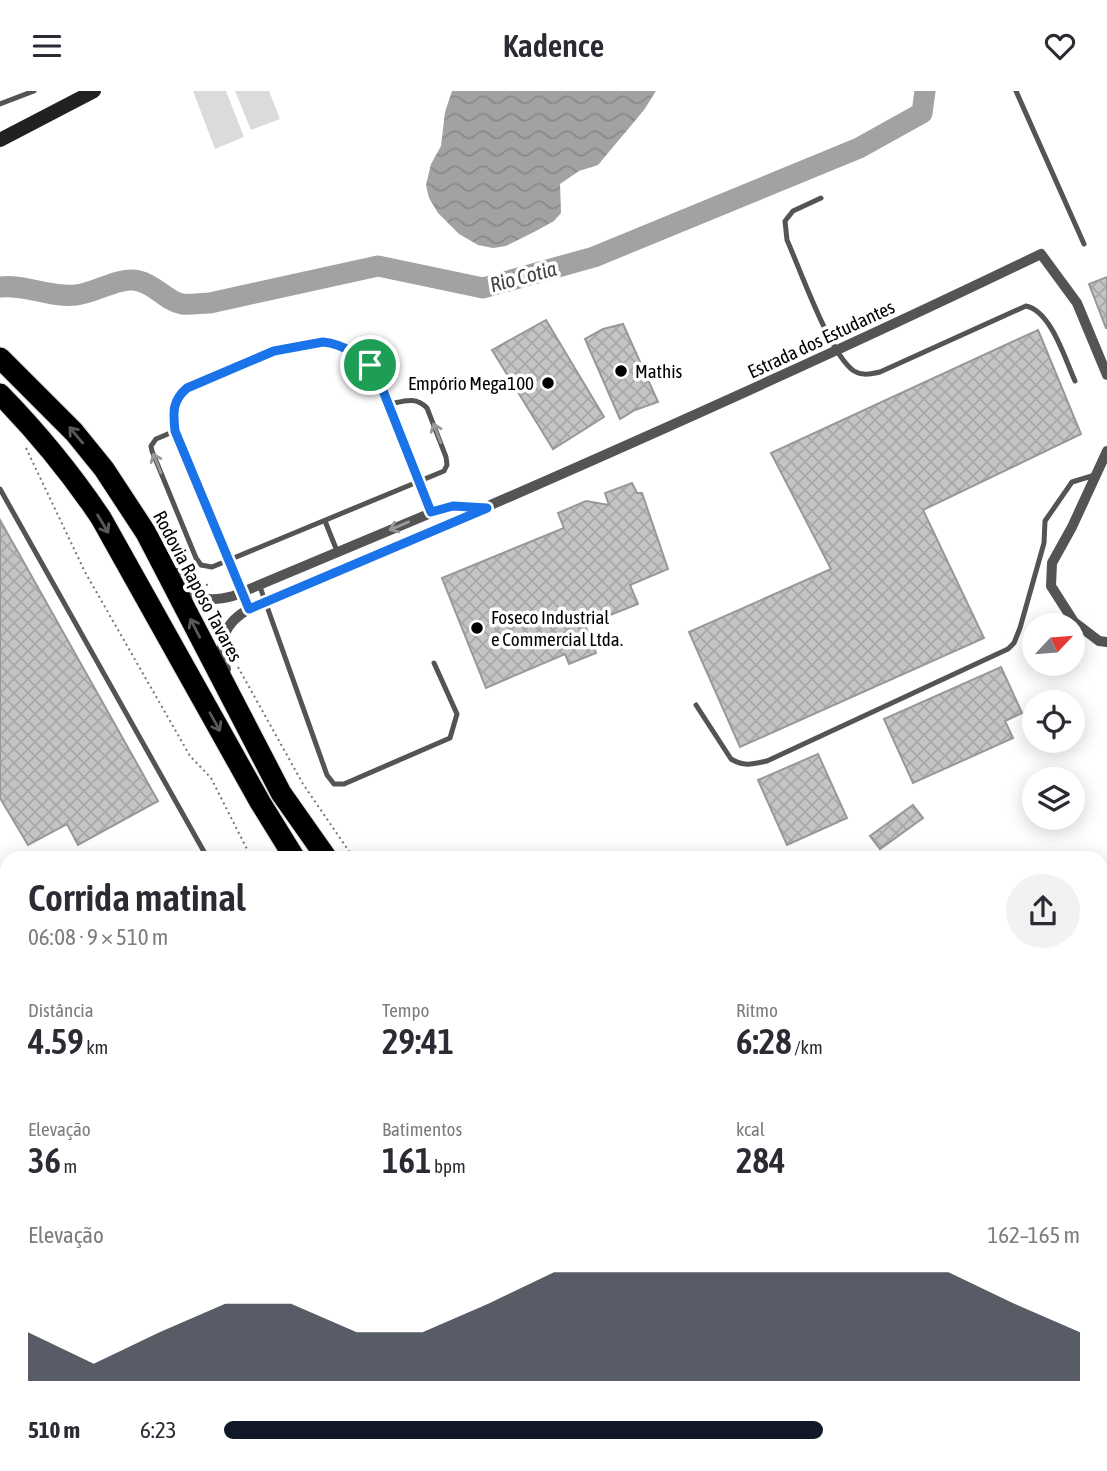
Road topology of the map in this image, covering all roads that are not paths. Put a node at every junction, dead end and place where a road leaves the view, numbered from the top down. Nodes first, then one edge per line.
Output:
1 (34, 91) edge
2 (94, 91) edge
3 (1016, 91) edge
4 (0, 104) edge
5 (0, 140) edge
6 (821, 198) dead end
7 (1084, 244) dead end
8 (836, 352) junction
9 (0, 358) edge
10 (1107, 375) edge
11 (1075, 381) dead end
12 (0, 394) edge
13 (390, 404) junction
14 (175, 431) junction
15 (1107, 451) edge
16 (104, 469) junction
17 (1095, 475) junction
18 (420, 483) junction
19 (0, 489) edge
20 (487, 508) junction
21 (431, 512) junction
22 (325, 521) junction
23 (438, 529) junction
24 (337, 551) junction
25 (229, 560) junction
26 (259, 584) junction
27 (242, 591) junction
28 (265, 602) junction
29 (249, 609) junction
30 (1107, 642) edge
31 (434, 663) dead end
32 (696, 705) dead end
33 (281, 793) junction
34 (204, 851) edge
35 (287, 851) edge
36 (322, 851) edge

1 - 4 lane
2 - 5 main road
3 - 7 lane
6 - 8 lane
8 - 10 street, Estrada dos Estudantes
8 - 11 lane
8 - 20 street, Estrada dos Estudantes
16 -> 9 highway, Rodovia Raposo Tavares
12 -> 35 highway
13 - 14 lane
13 - 18 lane
18 -> 13 lane
14 - 25 lane
25 -> 14 lane
15 - 17 street
16 - 27 street, Estrada dos Estudantes
33 -> 16 highway, Rodovia Raposo Tavares
17 - 30 street
17 - 32 lane
18 - 21 lane
18 - 22 lane
19 - 34 lane
20 - 21 street, Estrada dos Estudantes
20 - 23 street, Estrada dos Estudantes
21 - 23 street
21 -> 24 street, Estrada dos Estudantes
22 - 24 lane
22 - 25 lane
23 - 28 street, Estrada dos Estudantes
24 - 26 street, Estrada dos Estudantes
25 - 27 lane
26 - 27 street, Estrada dos Estudantes
26 - 28 lane
27 - 29 lane
28 - 29 street, Estrada dos Estudantes
28 - 31 lane
29 - 33 street, Estrada dos Estudantes
33 - 36 highway, Rodovia Raposo Tavares

